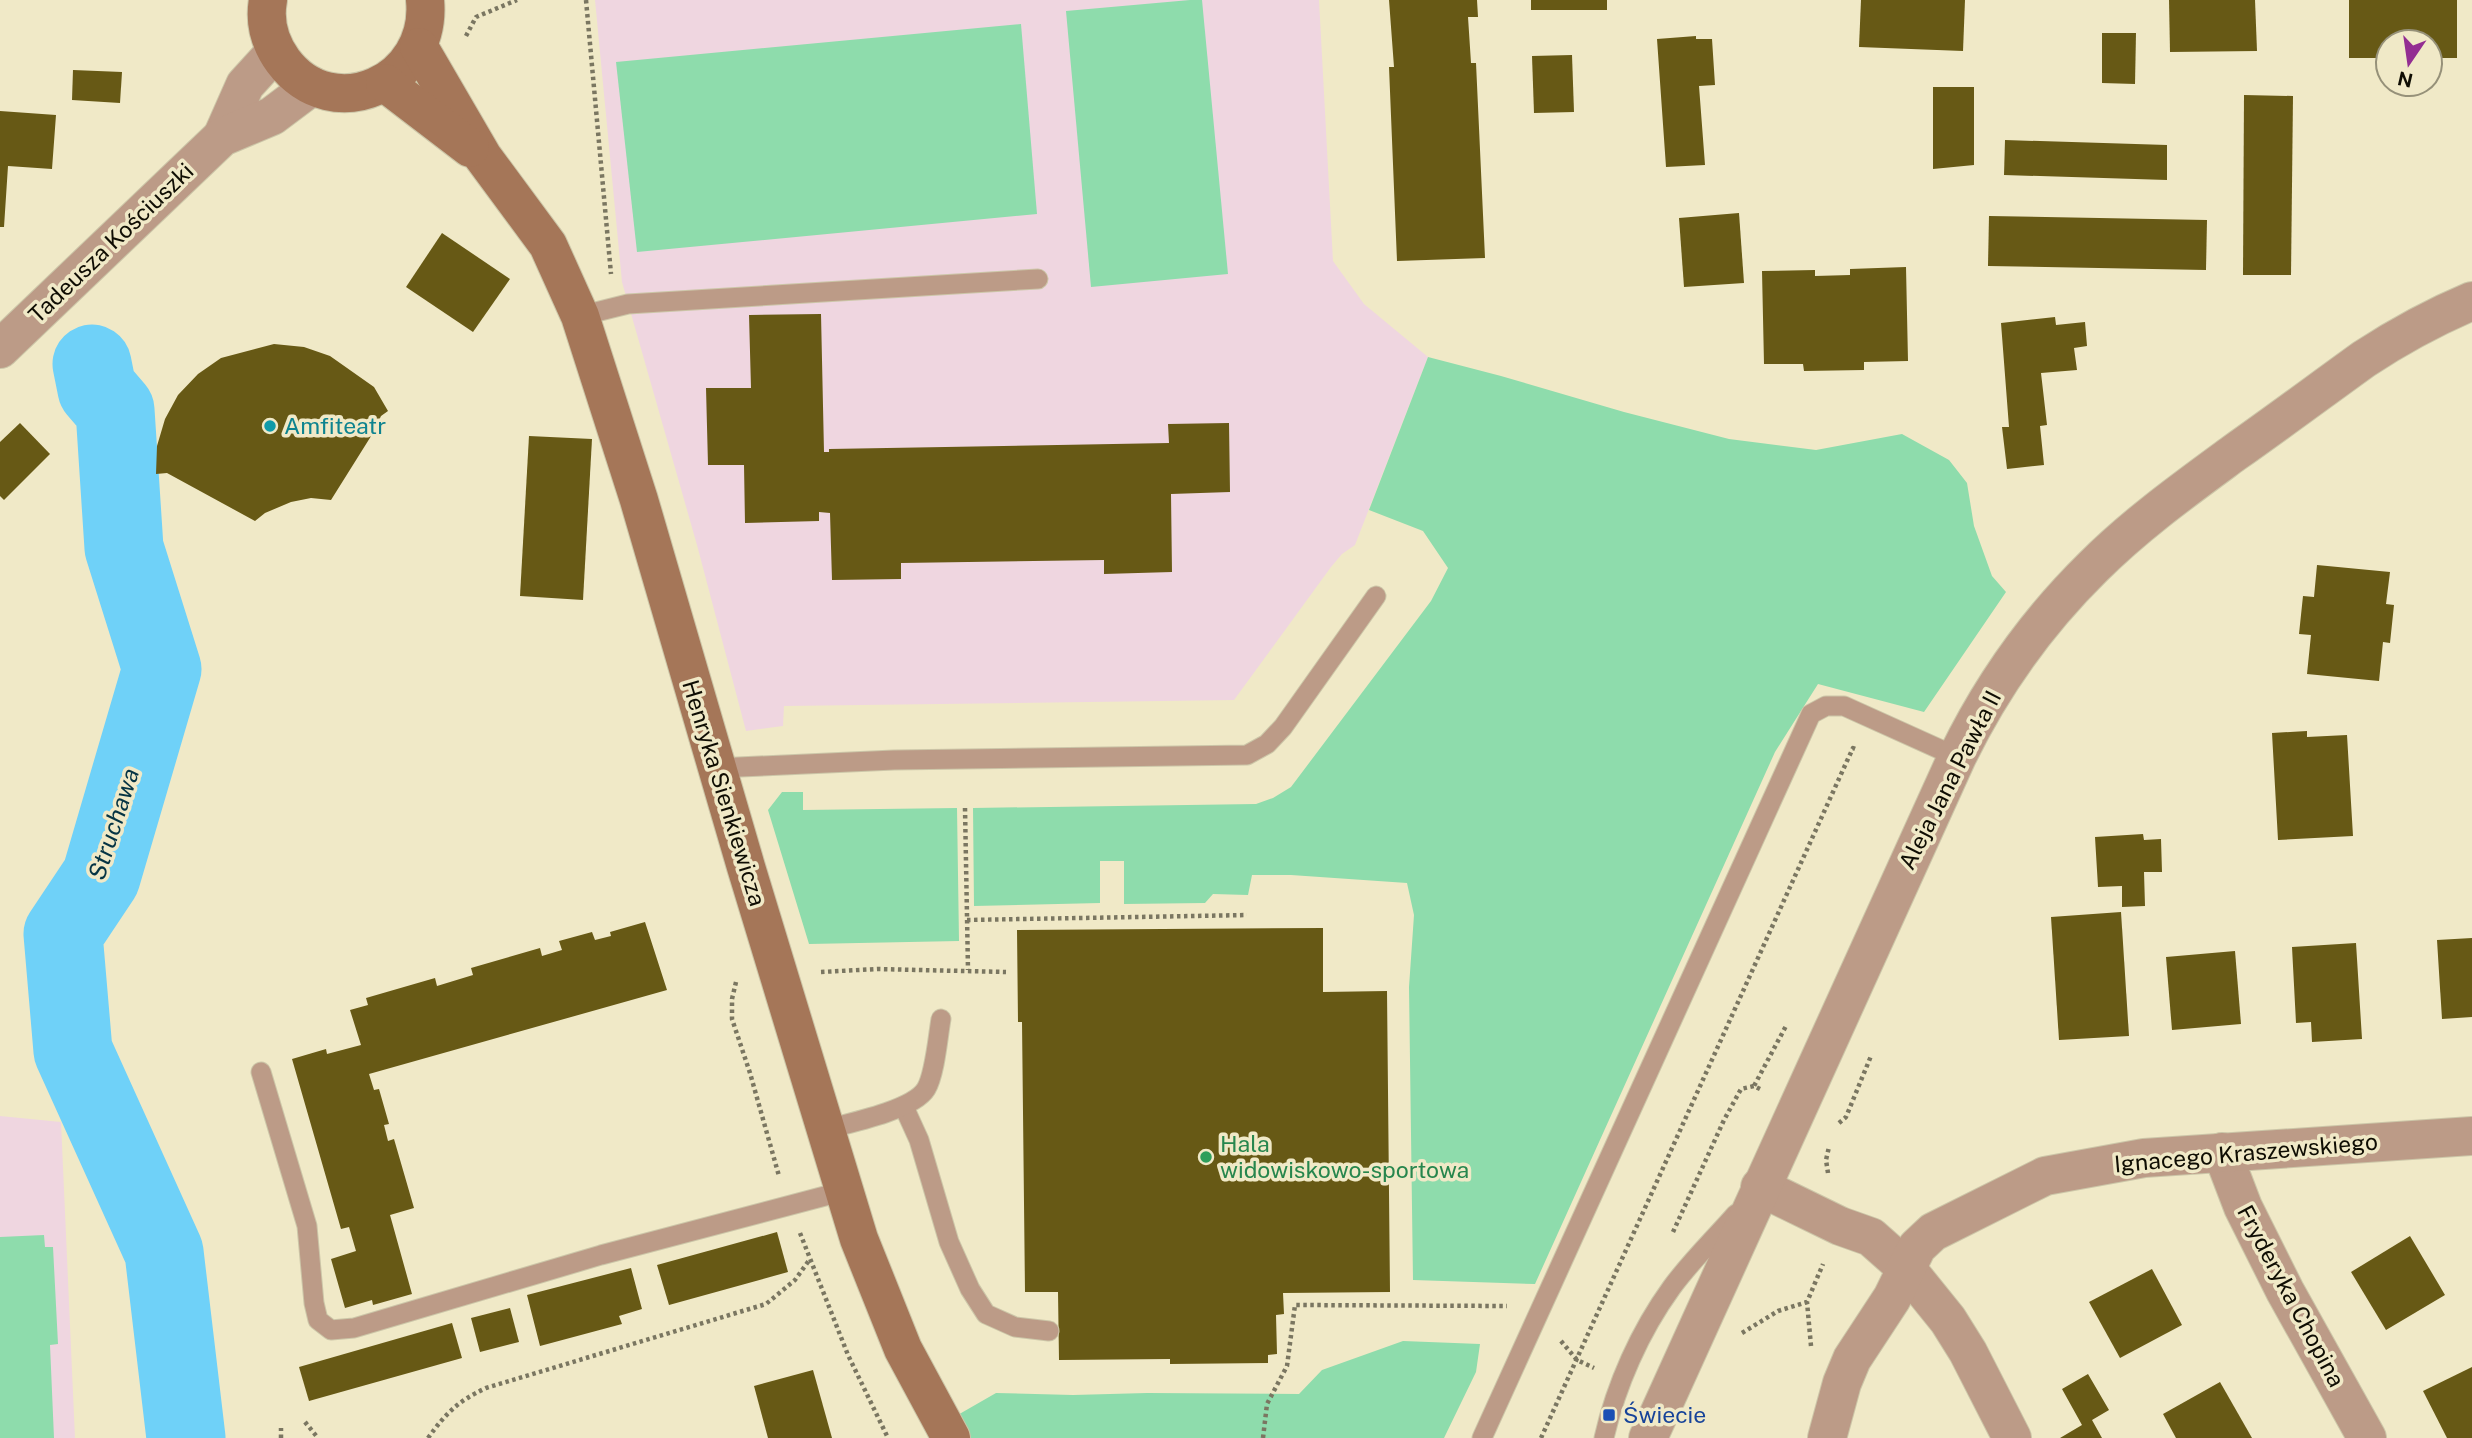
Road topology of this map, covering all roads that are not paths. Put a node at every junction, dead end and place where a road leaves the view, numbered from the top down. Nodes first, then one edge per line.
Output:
1 (268, 0) edge
2 (427, 0) edge
3 (419, 47) junction
4 (276, 51) junction
5 (385, 83) junction
6 (312, 86) junction
7 (222, 136) junction
8 (483, 158) junction
9 (1038, 279) dead end
10 (2472, 301) edge
11 (580, 316) junction
12 (0, 349) edge
13 (1376, 596) dead end
14 (1957, 757) junction
15 (717, 768) junction
16 (941, 1019) dead end
17 (261, 1072) dead end
18 (904, 1107) junction
19 (826, 1129) junction
20 (2472, 1136) edge
21 (2222, 1152) junction
22 (1760, 1187) junction
23 (844, 1191) junction
24 (1906, 1268) junction
25 (1049, 1331) dead end
26 (951, 1438) edge
27 (1482, 1438) edge
28 (1604, 1438) edge
29 (1647, 1438) edge
30 (1827, 1438) edge
31 (2012, 1438) edge
32 (2367, 1438) edge

1 - 4 street
2 - 3 street
3 - 5 street
3 - 8 street, Henryka Sienkiewicza
4 - 6 street
4 - 7 street, Tadeusza Kościuszki
5 - 6 street
5 - 8 street, Henryka Sienkiewicza
6 - 7 street, Tadeusza Kościuszki
7 - 12 street, Tadeusza Kościuszki
8 - 11 street, Henryka Sienkiewicza
9 - 11 lane
10 - 14 street, Aleja Jana Pawła II
11 - 15 street, Henryka Sienkiewicza
13 - 15 lane
14 - 22 street, Aleja Jana Pawła II
14 - 27 lane
15 - 19 street, Henryka Sienkiewicza
16 - 18 lane
17 - 23 lane
18 - 19 lane
18 - 25 lane
19 - 23 street, Henryka Sienkiewicza
20 - 21 street, Ignacego Kraszewskiego
21 - 24 street, Ignacego Kraszewskiego
21 - 32 street, Fryderyka Chopina
22 - 24 street
22 - 28 lane
22 - 29 street, Aleja Jana Pawła II
23 - 26 street, Henryka Sienkiewicza
24 - 30 street, Ignacego Kraszewskiego
24 - 31 street

